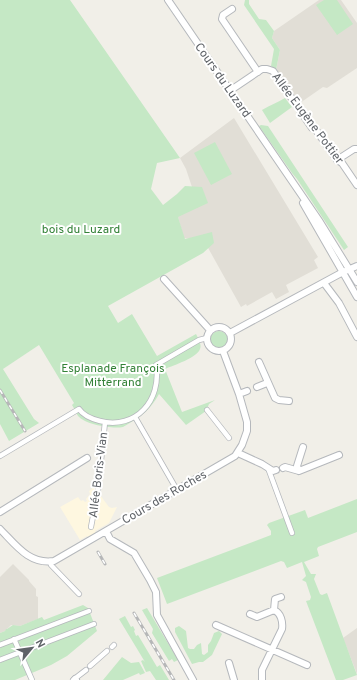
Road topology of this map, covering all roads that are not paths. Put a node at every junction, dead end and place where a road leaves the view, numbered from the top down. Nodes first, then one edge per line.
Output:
1 (168, 0) edge
2 (232, 9) dead end
3 (258, 72) junction
4 (231, 90) junction
5 (357, 149) edge
6 (278, 160) junction
7 (336, 160) junction
8 (357, 185) edge
9 (357, 266) edge
10 (350, 270) junction
11 (343, 272) junction
12 (164, 279) dead end
13 (357, 282) edge
14 (324, 283) junction
15 (357, 297) edge
16 (210, 330) junction
17 (230, 333) junction
18 (357, 337) edge
19 (207, 338) junction
20 (223, 351) junction
21 (259, 362) dead end
22 (267, 383) junction
23 (257, 387) dead end
24 (247, 391) dead end
25 (239, 394) junction
26 (289, 401) dead end
27 (207, 410) dead end
28 (135, 417) junction
29 (105, 422) junction
30 (229, 438) dead end
31 (304, 447) dead end
32 (238, 453) junction
33 (339, 455) dead end
34 (0, 456) edge
35 (87, 458) dead end
36 (268, 468) junction
37 (283, 468) dead end
38 (276, 470) dead end
39 (298, 472) junction
40 (177, 490) junction
41 (0, 512) edge
42 (91, 527) dead end
43 (0, 529) edge
44 (106, 531) junction
45 (292, 533) dead end
46 (50, 561) junction
47 (79, 594) dead end
48 (281, 597) dead end
49 (89, 610) dead end
50 (274, 610) junction
51 (250, 614) dead end
52 (94, 624) dead end
53 (216, 624) dead end
54 (14, 640) junction
55 (0, 645) edge
56 (272, 649) junction
57 (108, 651) dead end
58 (20, 652) junction
59 (0, 660) edge
60 (229, 663) dead end
61 (307, 665) dead end
62 (90, 666) dead end
63 (86, 670) dead end
64 (32, 680) edge
65 (75, 680) edge
66 (193, 680) edge
67 (234, 680) edge
68 (262, 680) edge

1 - 4 street, Cours du Luzard
2 - 3 street
3 - 4 street, Allée Eugène Pottier
3 - 7 street, Allée Eugène Pottier
4 - 6 street, Cours du Luzard
5 - 7 street
6 - 10 street, Cours du Luzard
6 - 11 street, Cours du Luzard
7 - 8 street, Allée Eugène Pottier
9 - 10 street
10 - 11 street
10 - 13 street, Cours du Luzard
11 - 14 street
11 - 15 street, Cours du Luzard
12 - 16 street
14 - 17 street
14 - 18 street
16 - 17 street
16 - 19 street
17 - 20 street
19 - 20 street
19 - 28 street
20 - 25 street
21 - 22 street
22 - 23 street
22 - 26 street
24 - 25 street
25 - 32 street
27 - 30 street
28 - 29 street
28 - 40 street
29 - 34 street
29 - 42 street, Allée Boris-Vian
31 - 39 street
32 - 36 street
32 - 40 street, Cours des Roches
33 - 39 street
35 - 41 street
36 - 38 street
36 - 45 street
37 - 39 street
40 - 44 street, Cours des Roches
43 - 46 street
44 - 46 street, Cours des Roches
44 - 66 street
46 - 47 street
48 - 50 street
49 - 54 street
50 - 51 street
50 - 56 street
52 - 58 street
53 - 56 street
54 - 55 street
54 - 58 street
56 - 61 street
56 - 68 street
57 - 62 street
58 - 59 street
58 - 64 street
60 - 67 street
63 - 65 street

